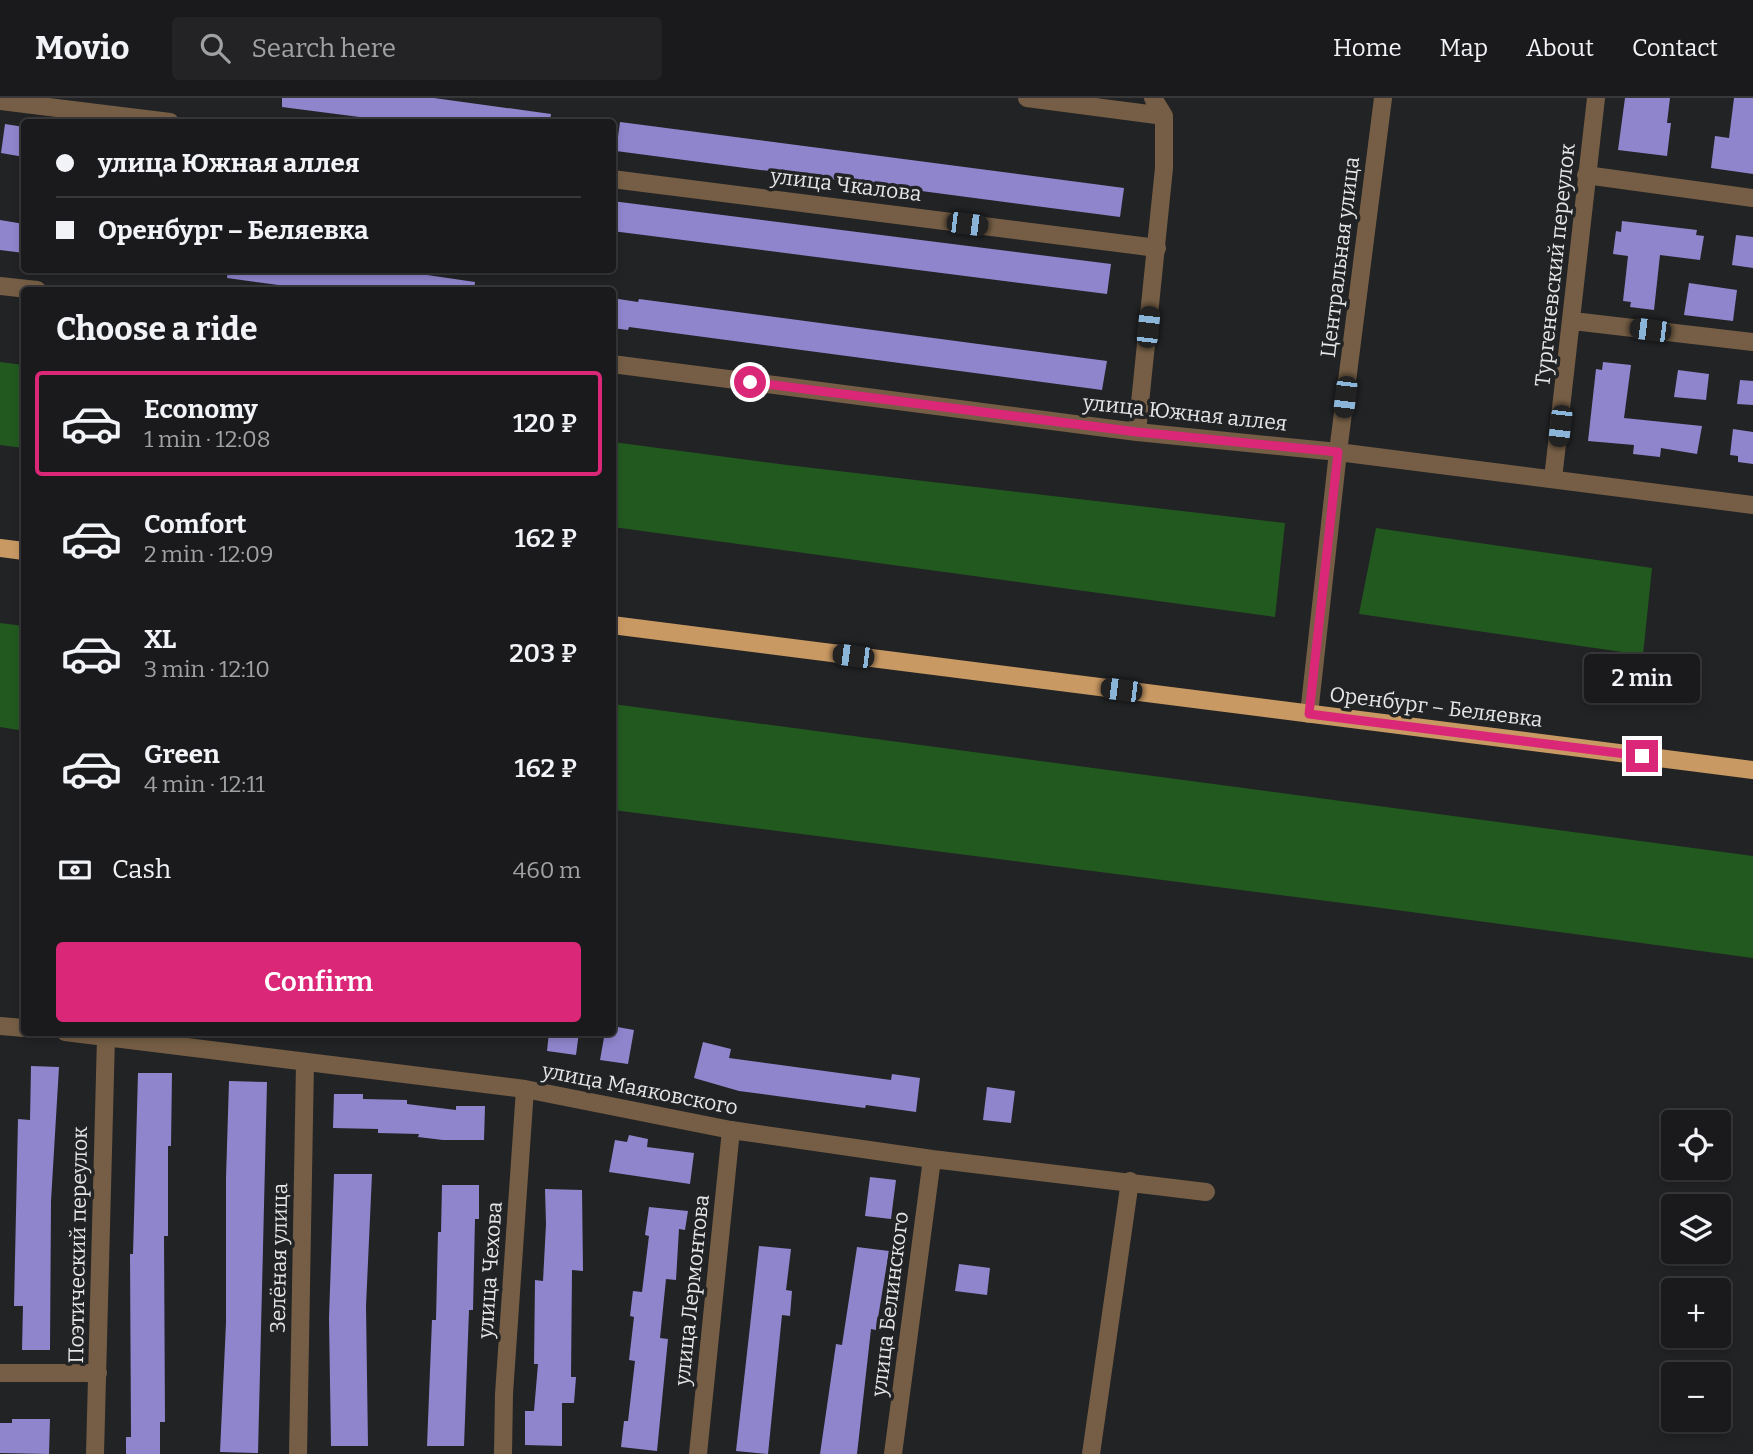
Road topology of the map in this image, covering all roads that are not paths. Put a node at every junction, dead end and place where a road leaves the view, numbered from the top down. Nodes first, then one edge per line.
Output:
1 (1027, 98) edge
2 (1153, 98) edge
3 (1383, 98) edge
4 (1596, 98) edge
5 (0, 101) edge
6 (1164, 116) junction
7 (146, 119) edge
8 (1586, 175) junction
9 (616, 180) edge
10 (1753, 198) edge
11 (1157, 248) junction
12 (0, 286) edge
13 (21, 288) edge
14 (1573, 321) junction
15 (1753, 342) edge
16 (616, 365) edge
17 (1137, 432) junction
18 (1338, 452) junction
19 (1553, 479) junction
20 (1753, 505) edge
21 (0, 548) edge
22 (21, 551) edge
23 (616, 626) edge
24 (1309, 714) junction
25 (1753, 770) edge
26 (0, 1026) edge
27 (21, 1028) edge
28 (98, 1036) edge
29 (106, 1037) junction
30 (305, 1063) junction
31 (524, 1089) junction
32 (731, 1130) junction
33 (932, 1159) junction
34 (1130, 1181) junction
35 (1206, 1192) dead end
36 (0, 1373) edge
37 (98, 1373) junction
38 (95, 1454) edge
39 (298, 1454) edge
40 (503, 1454) edge
41 (698, 1454) edge
42 (893, 1454) edge
43 (1091, 1454) edge

1 - 6 street
2 - 6 street
3 - 18 street, Центральная улица
4 - 8 street, Тургеневский переулок
5 - 7 street
6 - 11 street
8 - 10 street
8 - 14 street, Тургеневский переулок
9 - 11 street, улица Чкалова
11 - 17 street
12 - 13 street
14 - 15 street
14 - 19 street, Тургеневский переулок
16 - 17 street, улица Южная аллея
17 - 18 street, улица Южная аллея
18 - 19 street, улица Южная аллея
18 - 24 street, Центральная улица
19 - 20 street, улица Южная аллея
21 - 22 main road
23 - 24 main road, Оренбург – Беляевка
24 - 25 main road, Оренбург – Беляевка
26 - 27 street
28 - 29 street, улица Маяковского
29 - 30 street, улица Маяковского
29 - 37 street, Поэтический переулок
30 - 31 street, улица Маяковского
30 - 39 street, Зелёная улица
31 - 32 street, улица Маяковского
31 - 40 street, улица Чехова
32 - 33 street, улица Маяковского
32 - 41 street, улица Лермонтова
33 - 34 street, улица Маяковского
33 - 42 street, улица Белинского
34 - 35 street, улица Маяковского
34 - 43 street
36 - 37 street
37 - 38 street, Поэтический переулок

